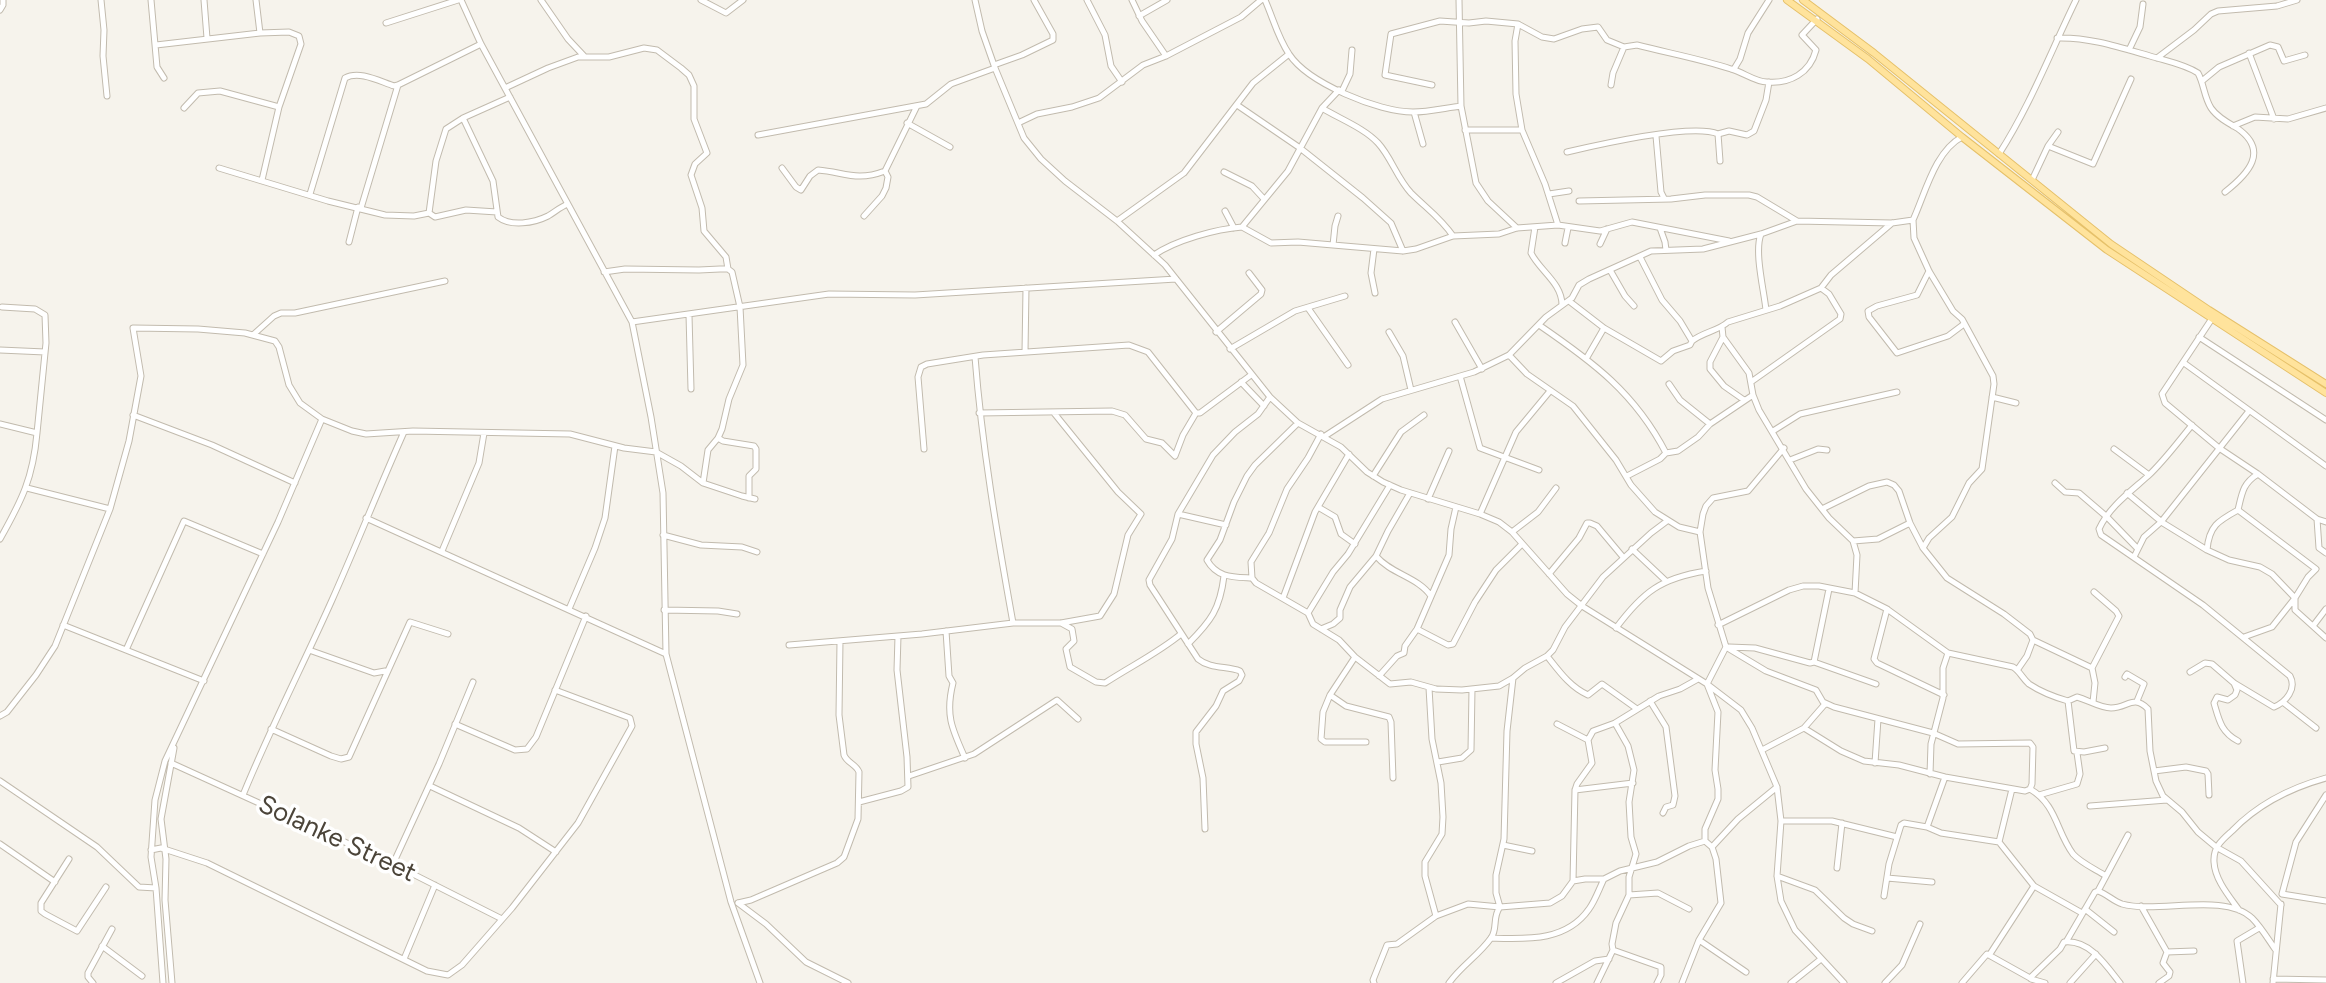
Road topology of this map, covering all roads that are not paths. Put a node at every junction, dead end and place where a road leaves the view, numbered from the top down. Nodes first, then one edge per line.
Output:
1 (3, 0) edge
2 (101, 0) edge
3 (151, 0) edge
4 (204, 0) edge
5 (257, 0) edge
6 (460, 0) edge
7 (541, 0) edge
8 (701, 0) edge
9 (743, 0) edge
10 (975, 0) edge
11 (1034, 0) edge
12 (1087, 0) edge
13 (1132, 0) edge
14 (1167, 0) edge
15 (1263, 0) edge
16 (1459, 0) edge
17 (1769, 0) edge
18 (1787, 0) edge
19 (2076, 0) edge
20 (2297, 0) edge
21 (1807, 2) edge
22 (2143, 4) dead end
23 (0, 10) edge
24 (1804, 11) junction
25 (1139, 16) junction
26 (1816, 19) junction
27 (1461, 22) junction
28 (386, 23) dead end
29 (1518, 24) junction
30 (260, 33) junction
31 (206, 38) junction
32 (2057, 38) junction
33 (481, 44) junction
34 (156, 45) junction
35 (574, 47) junction
36 (1624, 47) junction
37 (1352, 50) dead end
38 (2129, 50) junction
39 (2249, 53) junction
40 (1289, 54) junction
41 (2305, 55) dead end
42 (584, 56) junction
43 (1166, 56) junction
44 (2157, 58) junction
45 (562, 62) junction
46 (995, 67) junction
47 (1734, 69) junction
48 (164, 78) dead end
49 (2131, 79) dead end
50 (2202, 81) junction
51 (1122, 82) junction
52 (1769, 82) junction
53 (398, 85) junction
54 (1432, 85) dead end
55 (1611, 85) dead end
56 (505, 88) junction
57 (1340, 91) junction
58 (107, 96) dead end
59 (510, 97) junction
60 (1237, 105) junction
61 (917, 106) junction
62 (1461, 106) junction
63 (279, 107) junction
64 (184, 108) dead end
65 (1322, 108) junction
66 (2326, 108) edge
67 (1414, 112) junction
68 (463, 118) junction
69 (2274, 119) junction
70 (908, 123) junction
71 (1018, 123) junction
72 (2233, 126) junction
73 (1465, 130) junction
74 (1522, 130) junction
75 (2057, 132) dead end
76 (1718, 134) junction
77 (758, 135) dead end
78 (1656, 136) junction
79 (1962, 136) junction
80 (1423, 144) dead end
81 (2048, 146) junction
82 (950, 147) dead end
83 (1300, 148) junction
84 (1567, 152) dead end
85 (1999, 153) junction
86 (1720, 161) dead end
87 (219, 168) dead end
88 (782, 168) dead end
89 (885, 172) junction
90 (1224, 172) dead end
91 (262, 180) junction
92 (2032, 180) junction
93 (1569, 191) dead end
94 (2225, 192) dead end
95 (310, 194) junction
96 (1549, 194) junction
97 (1661, 196) junction
98 (1264, 199) junction
99 (1578, 201) dead end
100 (568, 204) junction
101 (360, 208) junction
102 (1225, 211) dead end
103 (497, 212) junction
104 (429, 214) junction
105 (864, 216) dead end
106 (1338, 216) dead end
107 (1913, 220) junction
108 (1117, 221) junction
109 (1797, 221) junction
110 (1892, 223) junction
111 (1558, 225) junction
112 (1242, 227) junction
113 (1535, 227) junction
114 (1234, 228) junction
115 (1517, 228) junction
116 (1568, 228) junction
117 (1660, 228) junction
118 (1606, 229) junction
119 (1761, 234) junction
120 (1453, 236) junction
121 (1731, 241) junction
122 (349, 242) dead end
123 (1566, 243) dead end
124 (1600, 244) dead end
125 (1333, 246) junction
126 (1374, 249) junction
127 (1666, 250) junction
128 (1403, 251) junction
129 (1154, 255) junction
130 (1640, 257) junction
131 (728, 269) junction
132 (1610, 270) junction
133 (1929, 271) junction
134 (604, 272) junction
135 (1249, 273) dead end
136 (1175, 279) junction
137 (445, 281) dead end
138 (1026, 288) junction
139 (1821, 288) junction
140 (1375, 293) dead end
141 (1345, 296) dead end
142 (1569, 301) junction
143 (1562, 305) junction
144 (1634, 306) dead end
145 (2, 307) dead end
146 (740, 307) junction
147 (1308, 307) junction
148 (1766, 310) junction
149 (689, 315) junction
150 (2211, 320) junction
151 (632, 322) junction
152 (1455, 322) dead end
153 (1965, 324) junction
154 (1539, 325) junction
155 (1722, 327) junction
156 (1604, 328) junction
157 (1216, 332) junction
158 (1389, 332) dead end
159 (254, 334) junction
160 (1723, 337) junction
161 (2199, 337) junction
162 (1692, 341) junction
163 (1230, 349) junction
164 (0, 350) edge
165 (45, 352) junction
166 (1025, 352) junction
167 (1509, 355) junction
168 (975, 357) junction
169 (1586, 359) junction
170 (2184, 363) junction
171 (1348, 365) dead end
172 (1482, 369) junction
173 (2302, 373) junction
174 (1251, 375) junction
175 (1460, 376) junction
176 (1241, 382) junction
177 (1751, 382) junction
178 (1669, 384) dead end
179 (2326, 384) edge
180 (691, 389) dead end
181 (1411, 390) junction
182 (1550, 391) junction
183 (1896, 392) dead end
184 (2326, 393) edge
185 (1753, 394) junction
186 (1270, 397) junction
187 (1992, 397) junction
188 (1744, 400) junction
189 (2016, 403) dead end
190 (1264, 406) junction
191 (2249, 411) junction
192 (979, 413) junction
193 (1054, 413) junction
194 (1196, 413) junction
195 (133, 415) junction
196 (1424, 415) dead end
197 (322, 419) junction
198 (2326, 420) edge
199 (1297, 422) junction
200 (0, 424) edge
201 (1710, 424) junction
202 (2193, 425) junction
203 (1773, 431) junction
204 (404, 432) junction
205 (37, 433) junction
206 (484, 433) junction
207 (1323, 435) junction
208 (718, 438) junction
209 (615, 446) junction
210 (1783, 448) junction
211 (2219, 448) junction
212 (923, 449) dead end
213 (2114, 449) dead end
214 (1828, 450) dead end
215 (1449, 451) dead end
216 (656, 452) junction
217 (1666, 453) junction
218 (1349, 454) junction
219 (1503, 457) junction
220 (1790, 460) junction
221 (2326, 466) edge
222 (1539, 470) dead end
223 (2258, 474) junction
224 (2149, 475) junction
225 (1373, 476) junction
226 (1627, 477) junction
227 (295, 483) junction
228 (704, 483) junction
229 (2055, 483) dead end
230 (1390, 485) junction
231 (27, 488) junction
232 (1556, 488) dead end
233 (1410, 493) junction
234 (2127, 493) junction
235 (1428, 499) junction
236 (1318, 506) junction
237 (1456, 508) junction
238 (110, 509) junction
239 (1822, 509) junction
240 (2238, 510) junction
241 (1178, 514) junction
242 (1480, 514) junction
243 (2107, 517) junction
244 (366, 518) junction
245 (2317, 519) junction
246 (1667, 521) junction
247 (2161, 522) junction
248 (2326, 522) edge
249 (1910, 523) junction
250 (1226, 525) junction
251 (1512, 533) junction
252 (1700, 533) junction
253 (663, 535) junction
254 (0, 539) edge
255 (1853, 541) junction
256 (1355, 544) junction
257 (1522, 544) junction
258 (1923, 548) junction
259 (2137, 548) junction
260 (1632, 549) junction
261 (2207, 550) junction
262 (442, 551) junction
263 (757, 552) dead end
264 (2326, 553) edge
265 (263, 554) junction
266 (1376, 556) junction
267 (1623, 557) junction
268 (2134, 557) junction
269 (1706, 571) junction
270 (1549, 574) junction
271 (1224, 576) junction
272 (1252, 578) junction
273 (1667, 581) junction
274 (1829, 589) junction
275 (2094, 592) dead end
276 (1855, 593) junction
277 (1431, 596) junction
278 (1283, 598) junction
279 (2295, 598) junction
280 (1582, 606) junction
281 (569, 608) junction
282 (2326, 609) edge
283 (664, 610) junction
284 (1887, 610) junction
285 (1308, 613) junction
286 (737, 614) dead end
287 (586, 616) junction
288 (1061, 622) junction
289 (1013, 623) junction
290 (63, 625) junction
291 (1718, 625) junction
292 (2313, 626) junction
293 (1616, 628) junction
294 (1321, 629) junction
295 (1417, 629) junction
296 (946, 631) junction
297 (448, 634) dead end
298 (1181, 634) junction
299 (898, 636) junction
300 (2244, 637) junction
301 (2326, 638) edge
302 (2033, 640) junction
303 (840, 641) junction
304 (1188, 644) junction
305 (789, 645) dead end
306 (1726, 647) junction
307 (126, 650) junction
308 (309, 650) junction
309 (1948, 653) junction
310 (666, 654) junction
311 (1547, 656) junction
312 (1355, 657) junction
313 (1814, 662) junction
314 (2092, 668) junction
315 (2018, 669) junction
316 (386, 671) junction
317 (2190, 672) dead end
318 (1379, 676) junction
319 (2125, 677) dead end
320 (1513, 678) junction
321 (1698, 679) junction
322 (204, 681) junction
323 (473, 682) dead end
324 (2234, 683) junction
325 (1707, 684) junction
326 (1876, 684) dead end
327 (1429, 688) junction
328 (555, 690) junction
329 (1472, 690) junction
330 (1330, 695) junction
331 (1944, 695) junction
332 (1650, 701) junction
333 (2068, 701) junction
334 (2137, 701) junction
335 (2093, 702) junction
336 (2284, 703) junction
337 (1825, 704) junction
338 (1637, 709) junction
339 (0, 716) edge
340 (1078, 719) dead end
341 (1878, 719) junction
342 (1615, 723) junction
343 (455, 724) junction
344 (1557, 724) dead end
345 (1804, 728) junction
346 (271, 729) junction
347 (2316, 729) dead end
348 (1933, 733) junction
349 (177, 738) junction
350 (1588, 740) junction
351 (2238, 741) dead end
352 (1366, 742) dead end
353 (2105, 748) dead end
354 (1762, 750) junction
355 (2077, 753) junction
356 (965, 758) junction
357 (1438, 762) junction
358 (171, 763) junction
359 (1875, 763) junction
360 (2154, 771) junction
361 (1930, 774) junction
362 (908, 776) junction
363 (1945, 777) junction
364 (1393, 778) dead end
365 (2326, 778) edge
366 (0, 781) edge
367 (1633, 783) junction
368 (430, 786) junction
369 (1777, 787) junction
370 (2012, 789) junction
371 (2030, 789) junction
372 (1575, 790) junction
373 (243, 795) junction
374 (2039, 795) junction
375 (2209, 795) dead end
376 (2326, 795) edge
377 (2167, 800) junction
378 (859, 802) junction
379 (2090, 806) dead end
380 (1662, 813) dead end
381 (1781, 821) junction
382 (1842, 823) junction
383 (1927, 827) junction
384 (1205, 829) dead end
385 (2128, 835) dead end
386 (1897, 838) junction
387 (1705, 841) junction
388 (1999, 842) junction
389 (0, 844) edge
390 (1503, 845) junction
391 (1712, 847) junction
392 (2216, 847) junction
393 (151, 850) junction
394 (165, 850) junction
395 (1532, 850) dead end
396 (555, 852) junction
397 (69, 859) dead end
398 (152, 864) junction
399 (166, 864) junction
400 (393, 864) junction
401 (1837, 868) dead end
402 (1632, 869) junction
403 (1777, 876) junction
404 (2106, 876) junction
405 (1887, 878) junction
406 (1604, 879) junction
407 (1573, 881) junction
408 (55, 882) junction
409 (1932, 882) dead end
410 (435, 885) junction
411 (2034, 886) junction
412 (106, 887) dead end
413 (156, 888) junction
414 (2098, 891) junction
415 (2282, 894) junction
416 (1629, 895) junction
417 (1884, 896) dead end
418 (2326, 901) edge
419 (734, 903) junction
420 (2281, 905) junction
421 (2141, 906) junction
422 (1500, 907) junction
423 (1689, 909) dead end
424 (2239, 910) junction
425 (2083, 911) junction
426 (1436, 916) junction
427 (502, 919) junction
428 (1920, 924) dead end
429 (2259, 928) junction
430 (112, 929) dead end
431 (1872, 931) dead end
432 (2115, 932) dead end
433 (1491, 938) junction
434 (1699, 940) junction
435 (2066, 943) junction
436 (102, 946) junction
437 (2275, 949) junction
438 (1613, 950) junction
439 (2194, 951) dead end
440 (2167, 952) junction
441 (1990, 954) junction
442 (2096, 954) junction
443 (1609, 958) junction
444 (404, 959) junction
445 (1821, 959) junction
446 (1746, 972) dead end
447 (142, 976) dead end
448 (1837, 977) junction
449 (2030, 978) junction
450 (2326, 980) edge
451 (2240, 982) edge
452 (2273, 982) edge
453 (93, 983) edge
454 (163, 983) edge
455 (172, 983) edge
456 (760, 983) edge
457 (848, 983) edge
458 (1374, 983) edge
459 (1449, 983) edge
460 (1556, 983) edge
461 (1597, 983) edge
462 (1657, 983) edge
463 (1682, 983) edge
464 (1791, 983) edge
465 (1829, 983) edge
466 (1844, 983) edge
467 (1885, 983) edge
468 (1962, 983) edge
469 (2045, 983) edge
470 (2070, 983) edge
471 (2120, 983) edge
472 (2159, 983) edge

1 - 23 street
2 - 58 street
3 - 34 street
4 - 31 street
5 - 30 street
6 - 28 street
6 - 33 street
7 - 35 street
8 - 9 street
10 - 46 street
11 - 46 street
12 - 51 street
13 - 25 street
14 - 25 street
15 - 40 street
15 - 43 street
16 - 27 street
17 - 47 street
18 - 24 main road
19 - 32 street
20 - 44 street
21 - 24 main road
21 - 85 main road
22 - 38 street
24 - 26 main road
25 - 43 street
26 - 52 street
26 - 79 main road
27 - 29 street
27 - 54 street
27 - 62 street
29 - 36 street
29 - 74 street
30 - 31 street
30 - 63 street
31 - 34 street
32 - 38 street
32 - 85 street
33 - 53 street
33 - 56 street
34 - 48 street
35 - 42 street
35 - 45 street
36 - 47 street
36 - 55 street
37 - 57 street
38 - 44 street
39 - 41 street
39 - 50 street
39 - 69 street
40 - 57 street
40 - 60 street
42 - 45 street
42 - 131 street
43 - 51 street
44 - 50 street
45 - 56 street
46 - 61 street
46 - 71 street
47 - 52 street
49 - 81 street
50 - 72 street
51 - 71 street
52 - 76 street
53 - 95 street
53 - 101 street
56 - 59 street
57 - 65 street
57 - 67 street
59 - 68 street
59 - 100 street
60 - 83 street
60 - 108 street
61 - 70 street
61 - 77 street
62 - 67 street
62 - 73 street
63 - 64 street
63 - 91 street
65 - 83 street
65 - 120 street
66 - 69 street
67 - 80 street
68 - 103 street
68 - 104 street
69 - 72 street
70 - 82 street
70 - 89 street
71 - 108 street
72 - 94 street
73 - 74 street
73 - 115 street
74 - 96 street
75 - 81 street
76 - 78 street
76 - 86 street
78 - 84 street
78 - 97 street
79 - 107 street
79 - 150 main road
81 - 92 street
83 - 98 street
83 - 128 street
85 - 92 main road
87 - 91 street
88 - 89 street
89 - 105 street
90 - 98 street
91 - 95 street
92 - 173 main road
93 - 96 street
95 - 101 street
96 - 111 street
97 - 99 street
97 - 109 street
98 - 112 street
100 - 103 street
100 - 134 street
101 - 104 street
101 - 122 street
102 - 114 street
103 - 104 street
106 - 125 street
107 - 110 street
107 - 133 street
108 - 129 street
109 - 110 street
109 - 119 street
110 - 139 street
111 - 113 street
111 - 116 street
112 - 114 street
112 - 125 street
113 - 115 street
113 - 143 street
114 - 129 street
115 - 120 street
116 - 118 street
116 - 123 street
117 - 118 street
117 - 121 street
117 - 127 street
118 - 124 street
119 - 121 street
119 - 148 street
120 - 128 street
121 - 127 street
125 - 126 street
126 - 128 street
126 - 140 street
127 - 130 street
129 - 136 street
130 - 132 street
130 - 162 street
131 - 134 street
131 - 146 street
132 - 142 street
132 - 144 street
133 - 153 street
133 - 153 street
134 - 151 street
135 - 157 street
136 - 138 street
136 - 157 street
137 - 159 street
138 - 146 street
138 - 166 street
139 - 148 street
139 - 177 street
141 - 147 street
142 - 143 street
142 - 156 street
143 - 154 street
145 - 165 street
146 - 149 street
146 - 208 street
147 - 163 street
147 - 171 street
148 - 155 street
149 - 151 street
149 - 180 street
150 - 161 street
150 - 173 main road
151 - 216 street
152 - 172 street
153 - 187 street
154 - 167 street
154 - 169 street
155 - 160 street
155 - 162 street
156 - 162 street
156 - 169 street
157 - 163 street
158 - 181 street
159 - 195 street
159 - 197 street
160 - 177 street
160 - 188 street
161 - 170 street
161 - 198 street
163 - 174 street
164 - 165 street
165 - 205 street
166 - 168 street
166 - 194 street
167 - 172 street
167 - 182 street
168 - 192 street
168 - 212 street
169 - 217 street
170 - 191 street
170 - 202 street
172 - 175 street
173 - 179 main road
173 - 184 main road
174 - 176 street
174 - 186 street
175 - 181 street
175 - 219 street
176 - 190 street
176 - 194 street
177 - 185 street
178 - 201 street
181 - 207 street
182 - 219 street
182 - 226 street
183 - 203 street
185 - 188 street
185 - 203 street
186 - 190 street
186 - 199 street
187 - 189 street
187 - 258 street
188 - 201 street
190 - 241 street
191 - 211 street
191 - 221 street
192 - 193 street
192 - 289 street
193 - 194 street
193 - 288 street
195 - 227 street
195 - 238 street
196 - 225 street
197 - 204 street
197 - 227 street
199 - 207 street
199 - 250 street
200 - 205 street
201 - 217 street
202 - 211 street
202 - 224 street
203 - 210 street
204 - 206 street
204 - 244 street
205 - 231 street
206 - 209 street
206 - 262 street
207 - 218 street
207 - 272 street
208 - 228 street
208 - 228 street
209 - 216 street
209 - 281 street
210 - 220 street
210 - 252 street
211 - 223 street
211 - 247 street
213 - 224 street
214 - 220 street
215 - 235 street
216 - 228 street
216 - 253 street
217 - 226 street
218 - 225 street
218 - 236 street
219 - 222 street
219 - 242 street
220 - 239 street
223 - 240 street
223 - 245 street
224 - 234 street
225 - 230 street
226 - 246 street
227 - 265 street
229 - 243 street
230 - 233 street
230 - 256 street
231 - 238 street
231 - 254 street
232 - 251 street
233 - 235 street
233 - 266 street
234 - 243 street
234 - 247 street
235 - 237 street
236 - 256 street
236 - 278 street
237 - 242 street
237 - 277 street
238 - 290 street
239 - 249 street
239 - 255 street
240 - 261 street
240 - 279 street
241 - 250 street
241 - 298 street
242 - 251 street
243 - 259 street
243 - 268 street
244 - 262 street
244 - 308 street
245 - 248 street
245 - 264 street
246 - 252 street
246 - 260 street
247 - 259 street
247 - 261 street
249 - 255 street
249 - 258 street
250 - 271 street
251 - 257 street
252 - 269 street
253 - 263 street
253 - 283 street
255 - 276 street
256 - 285 street
257 - 270 street
257 - 295 street
258 - 302 street
259 - 268 street
260 - 267 street
260 - 273 street
261 - 279 street
262 - 281 street
265 - 307 street
265 - 322 street
266 - 277 street
266 - 294 street
267 - 270 street
267 - 280 street
268 - 300 street
269 - 273 street
269 - 291 street
270 - 280 street
271 - 272 street
271 - 304 street
272 - 278 street
273 - 293 street
274 - 276 street
274 - 291 street
274 - 313 street
275 - 314 street
276 - 284 street
277 - 295 street
278 - 285 street
279 - 292 street
279 - 300 street
280 - 293 street
280 - 311 street
281 - 287 street
282 - 292 street
283 - 286 street
283 - 310 street
284 - 309 street
284 - 331 street
285 - 294 street
287 - 310 street
287 - 328 street
288 - 289 street
288 - 298 street
289 - 296 street
290 - 307 street
290 - 339 street
291 - 306 street
292 - 301 street
293 - 321 street
294 - 312 street
295 - 318 street
296 - 299 street
296 - 356 street
297 - 316 street
298 - 304 street
299 - 303 street
299 - 362 street
300 - 336 street
302 - 314 street
302 - 315 street
303 - 305 street
303 - 378 street
304 - 384 street
306 - 313 street
306 - 325 street
306 - 337 street
307 - 322 street
308 - 316 street
308 - 346 street
309 - 315 street
309 - 331 street
310 - 419 street
311 - 320 street
311 - 338 street
312 - 318 street
312 - 330 street
313 - 326 street
314 - 335 street
315 - 333 street
316 - 346 street
317 - 324 street
318 - 327 street
319 - 334 street
320 - 329 street
320 - 390 street
321 - 325 street
321 - 332 street
322 - 349 street
323 - 343 street
324 - 336 street
324 - 351 street
325 - 354 street
325 - 387 street
327 - 329 street
327 - 357 street
328 - 343 street
328 - 396 street
329 - 357 street
330 - 352 street
330 - 364 street
331 - 348 street
332 - 338 street
332 - 380 street
333 - 335 street
333 - 355 street
334 - 335 street
334 - 360 street
336 - 347 street
337 - 341 street
337 - 345 street
338 - 342 street
340 - 356 street
341 - 348 street
341 - 359 street
342 - 350 street
342 - 367 street
343 - 368 street
344 - 350 street
345 - 354 street
345 - 359 street
346 - 373 street
348 - 361 street
348 - 371 street
349 - 358 street
349 - 393 street
350 - 372 street
353 - 355 street
354 - 369 street
355 - 374 street
356 - 362 street
357 - 426 street
358 - 373 street, Solanke Street
358 - 394 street
359 - 361 street
360 - 375 street
360 - 377 street
361 - 363 street
362 - 378 street
363 - 370 street
363 - 383 street
365 - 392 street
366 - 413 street
367 - 372 street
367 - 402 street
368 - 396 street
368 - 400 street
369 - 381 street
369 - 391 street
370 - 371 street
370 - 388 street
371 - 374 street
372 - 407 street
373 - 400 street, Solanke Street
374 - 404 street
376 - 415 street
377 - 379 street
377 - 392 street
378 - 419 street
381 - 382 street
381 - 403 street
382 - 386 street
382 - 401 street
383 - 386 street
383 - 388 street
385 - 404 street
386 - 405 street
387 - 391 street
387 - 402 street
388 - 411 street
389 - 408 street
390 - 395 street
390 - 422 street
391 - 434 street
392 - 420 street
392 - 424 street
393 - 394 street
393 - 398 street
394 - 399 street
394 - 444 street
396 - 427 street
397 - 408 street
398 - 399 street
398 - 413 street
399 - 455 street
400 - 410 street, Solanke Street
402 - 406 street
402 - 416 street
403 - 431 street
403 - 445 street
404 - 414 street
405 - 409 street
405 - 417 street
406 - 407 street
406 - 433 street
407 - 422 street
408 - 412 street
410 - 427 street, Solanke Street
410 - 444 street
411 - 425 street
411 - 441 street
413 - 454 street
414 - 421 street
414 - 425 street
415 - 418 street
415 - 420 street
416 - 423 street
416 - 438 street
419 - 456 street
419 - 457 street
420 - 437 street
421 - 424 street
421 - 440 street
422 - 426 street
422 - 433 street
424 - 429 street
425 - 432 street
425 - 435 street
426 - 458 street
427 - 444 street
428 - 467 street
429 - 437 street
429 - 451 street
430 - 436 street
433 - 459 street
434 - 446 street
434 - 463 street
435 - 442 street
435 - 449 street
436 - 447 street
436 - 453 street
437 - 452 street
438 - 443 street
438 - 462 street
439 - 440 street
440 - 472 street
441 - 449 street
441 - 468 street
442 - 470 street
442 - 471 street
443 - 460 street
443 - 461 street
445 - 448 street
445 - 464 street
448 - 465 street
448 - 466 street
449 - 469 street
450 - 452 street

